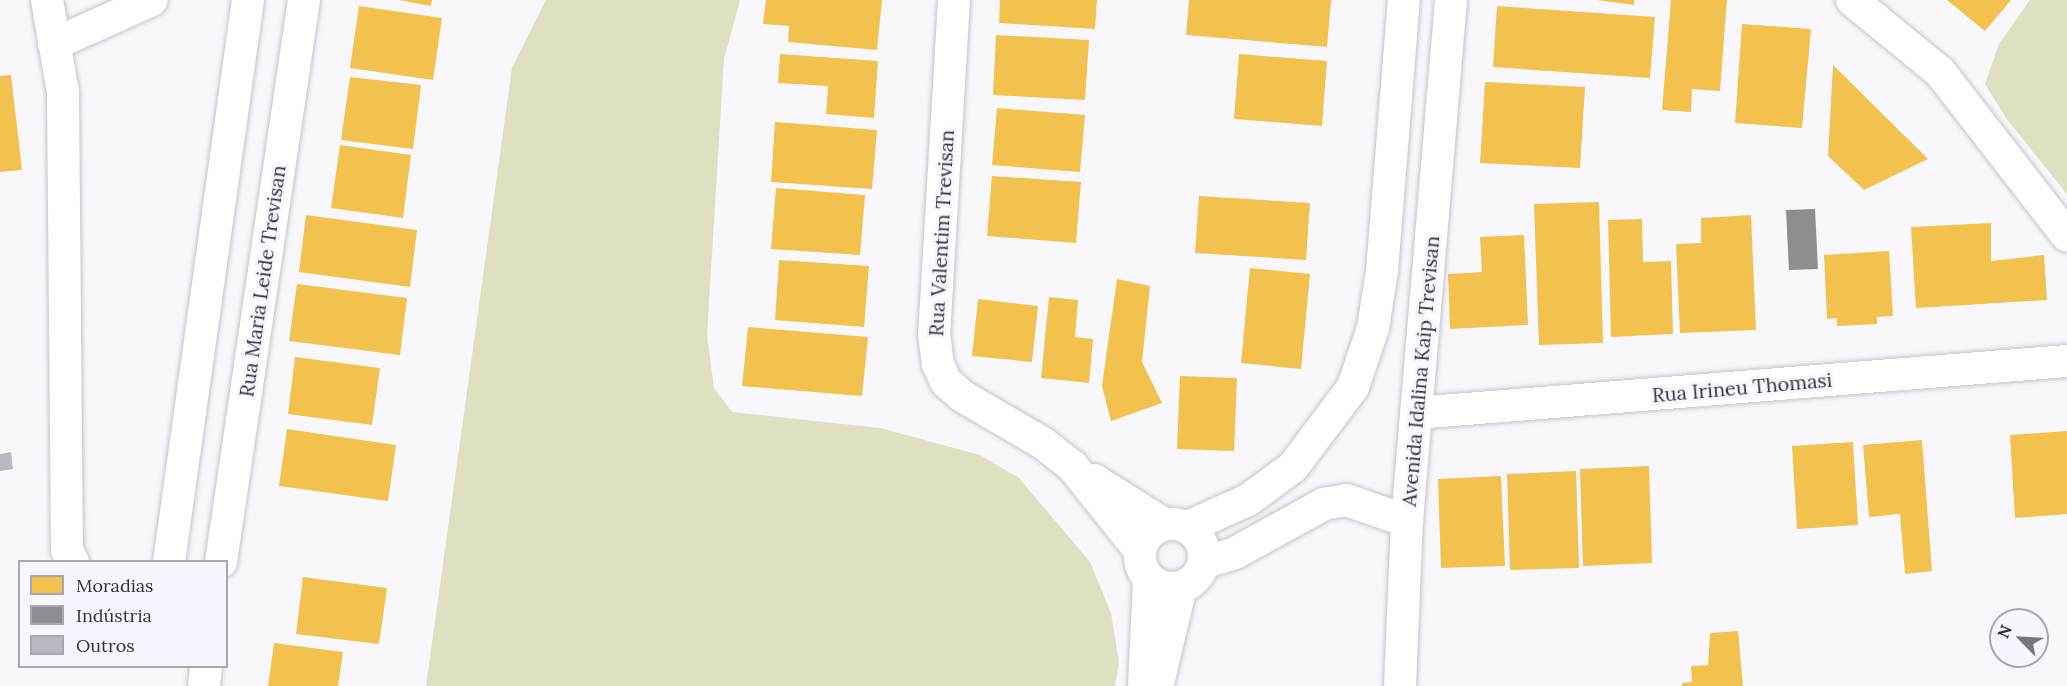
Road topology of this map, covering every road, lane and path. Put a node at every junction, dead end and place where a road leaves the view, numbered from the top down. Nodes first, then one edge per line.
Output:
1 (47, 0) edge
2 (152, 0) edge
3 (248, 0) edge
4 (304, 0) edge
5 (954, 0) edge
6 (1404, 0) edge
7 (1451, 0) edge
8 (1852, 0) edge
9 (54, 44) junction
10 (2067, 236) edge
11 (2067, 361) edge
12 (1416, 413) junction
13 (1073, 467) junction
14 (1407, 520) junction
15 (1176, 525) junction
16 (1140, 551) junction
17 (72, 560) edge
18 (169, 560) edge
19 (221, 560) edge
20 (1203, 563) junction
21 (1149, 580) junction
22 (1181, 587) junction
23 (206, 668) edge
24 (204, 686) edge
25 (1144, 686) edge
26 (1157, 686) edge
27 (1400, 686) edge

1 - 9 street
2 - 9 street
3 - 18 street
4 - 19 street, Rua Maria Leide Trevisan
5 - 13 street, Rua Valentim Trevisan
6 - 15 street
7 - 12 street, Avenida Idalina Kaip Trevisan
8 - 10 street
9 - 17 street
11 - 12 street, Rua Irineu Thomasi
12 - 14 street, Avenida Idalina Kaip Trevisan
13 - 15 street, Rua Valentim Trevisan
13 - 16 street, Rua Valentim Trevisan
14 - 20 street, Avenida Idalina Kaip Trevisan
14 - 27 street
15 - 16 street
15 - 20 street
16 - 21 street
20 - 22 street
21 - 22 street
21 - 25 street
22 - 26 street
23 - 24 street

